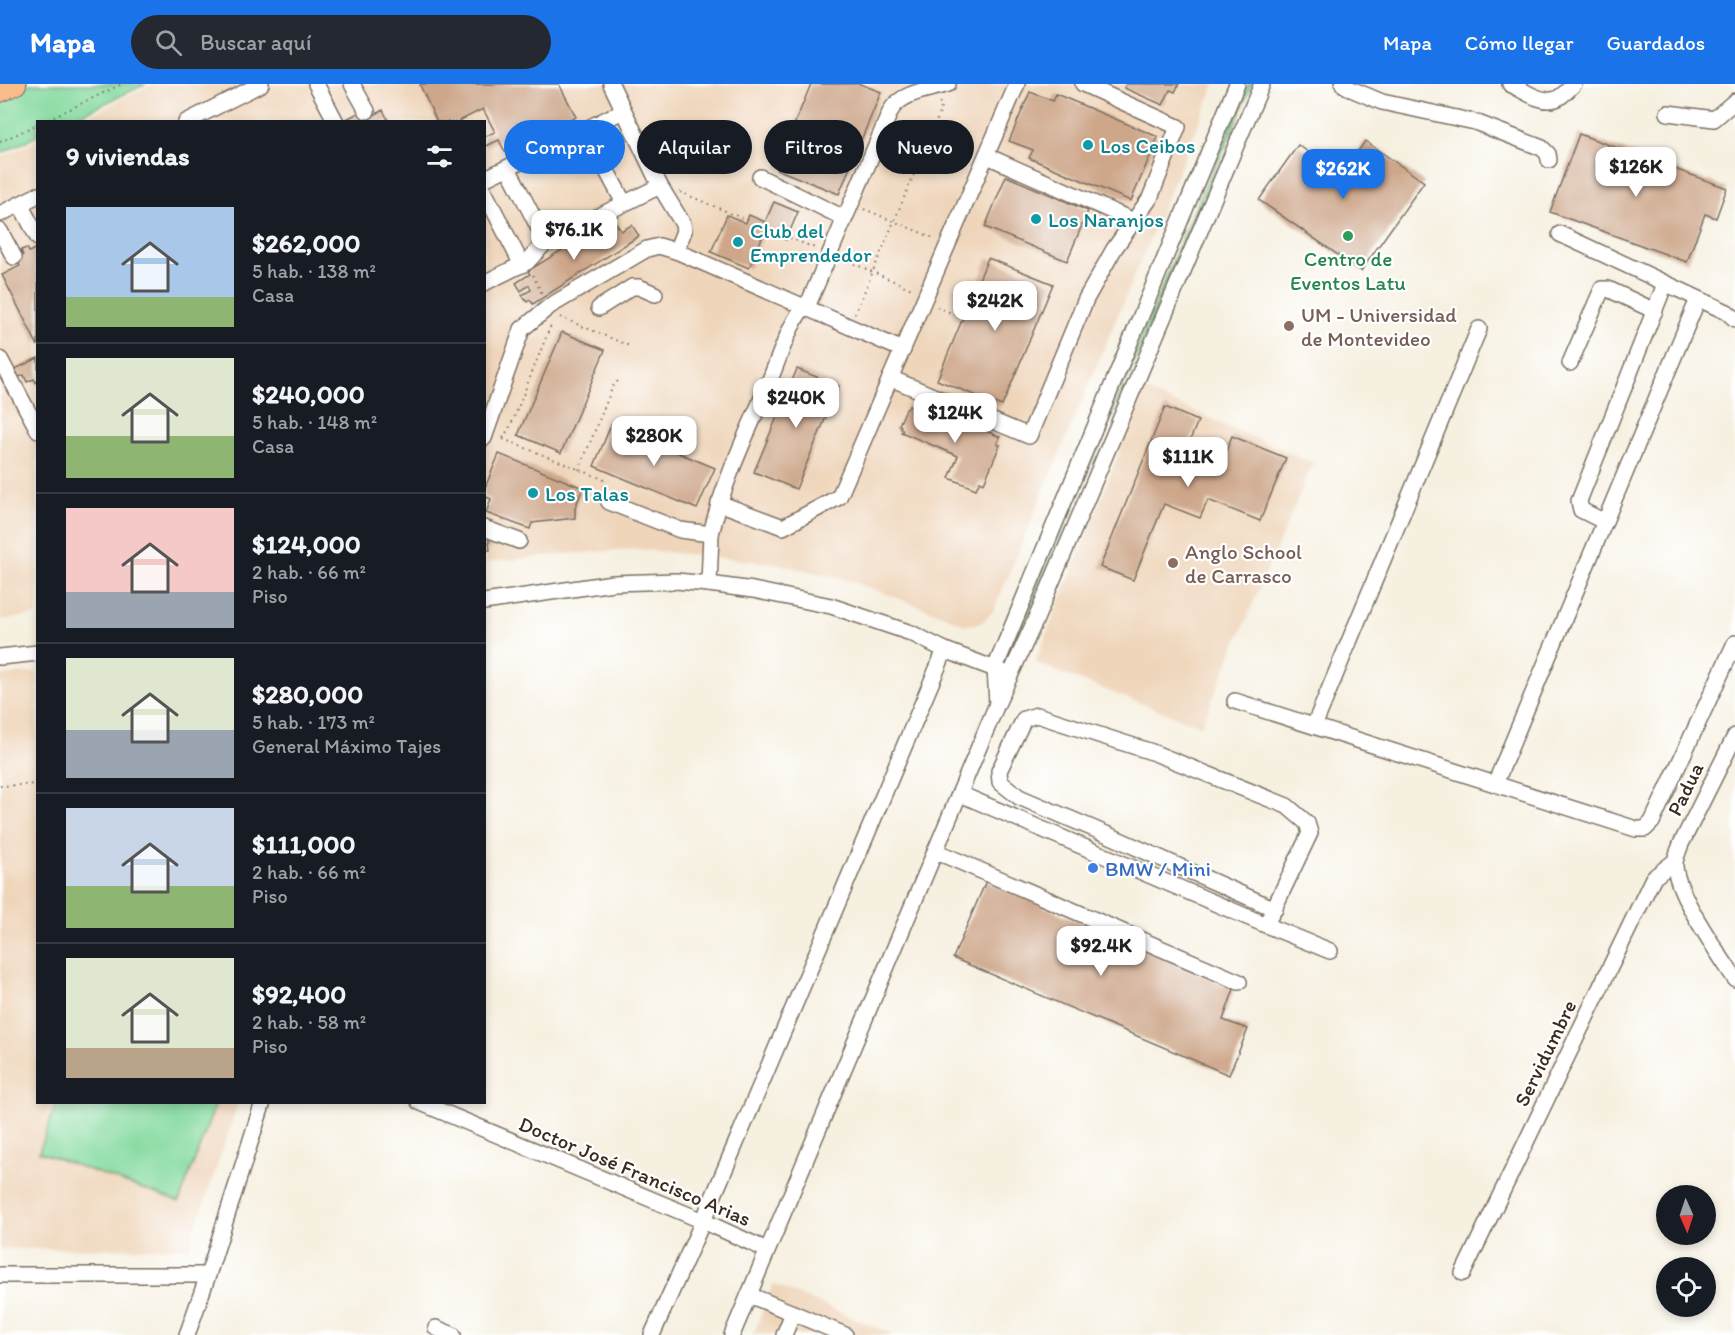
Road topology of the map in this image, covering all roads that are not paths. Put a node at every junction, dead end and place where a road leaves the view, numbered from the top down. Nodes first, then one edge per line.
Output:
1 (16, 84) edge
2 (261, 84) edge
3 (316, 84) edge
4 (352, 84) edge
5 (611, 84) edge
6 (1017, 84) edge
7 (1083, 84) edge
8 (1237, 84) edge
9 (1262, 84) edge
10 (1343, 84) edge
11 (1510, 84) edge
12 (1574, 84) edge
13 (941, 86) edge
14 (0, 92) edge
15 (1735, 101) edge
16 (367, 111) dead end
17 (623, 111) junction
18 (1668, 113) dead end
19 (190, 120) edge
20 (335, 120) edge
21 (605, 120) edge
22 (987, 156) junction
23 (1549, 160) dead end
24 (504, 170) edge
25 (511, 174) edge
26 (609, 174) edge
27 (760, 177) dead end
28 (486, 178) edge
29 (660, 186) junction
30 (486, 195) edge
31 (36, 196) edge
32 (624, 203) junction
33 (20, 204) junction
34 (0, 214) edge
35 (844, 218) junction
36 (1134, 221) junction
37 (0, 231) edge
38 (36, 234) edge
39 (1560, 234) dead end
40 (546, 242) junction
41 (676, 251) junction
42 (14, 257) dead end
43 (524, 263) junction
44 (486, 282) edge
45 (1665, 284) junction
46 (655, 294) dead end
47 (1698, 299) junction
48 (802, 307) junction
49 (599, 308) dead end
50 (1655, 311) junction
51 (1735, 319) edge
52 (1479, 329) dead end
53 (903, 350) junction
54 (0, 359) edge
55 (1570, 363) dead end
56 (890, 378) junction
57 (36, 426) edge
58 (486, 433) edge
59 (609, 501) road end
60 (719, 502) junction
61 (1605, 522) junction
62 (486, 529) edge
63 (711, 534) junction
64 (519, 541) dead end
65 (709, 584) junction
66 (486, 602) edge
67 (1735, 643) edge
68 (945, 650) junction
69 (36, 653) edge
70 (0, 657) edge
71 (994, 669) junction
72 (1011, 676) junction
73 (1235, 701) dead end
74 (997, 704) junction
75 (1314, 726) junction
76 (1735, 736) edge
77 (1495, 784) junction
78 (960, 794) junction
79 (1113, 837) junction
80 (935, 851) junction
81 (1106, 855) junction
82 (1675, 861) junction
83 (1275, 909) junction
84 (1266, 925) junction
85 (1330, 951) dead end
86 (1735, 979) edge
87 (1239, 982) dead end
88 (262, 1104) edge
89 (424, 1104) edge
90 (703, 1221) junction
91 (768, 1250) junction
92 (1463, 1273) dead end
93 (0, 1275) edge
94 (208, 1275) junction
95 (749, 1295) junction
96 (793, 1313) junction
97 (436, 1328) dead end
98 (187, 1335) edge
99 (453, 1335) edge
100 (652, 1335) edge
101 (732, 1335) edge
102 (784, 1335) edge
103 (845, 1335) edge

1 - 14 main road
2 - 19 street
3 - 20 street
4 - 16 street
5 - 17 street
6 - 22 street
7 - 36 street
8 - 71 street
9 - 72 street
10 - 23 street
11 - 12 street
13 - 35 street
15 - 18 street
17 - 21 street
17 - 29 street
22 - 36 street
22 - 53 street
24 - 28 street
25 - 40 street
26 - 32 street
27 - 35 street
29 - 32 street
29 - 41 street
30 - 43 street
31 - 33 street
32 - 40 street
33 - 34 street
33 - 38 street
35 - 48 street
36 - 56 street
37 - 42 street
39 - 45 street
40 - 43 street
41 - 48 street
41 - 58 street
43 - 44 street
45 - 47 street
45 - 50 street
46 - 49 street
47 - 51 street
47 - 61 street
48 - 53 street
48 - 60 street
50 - 55 street
50 - 61 street
52 - 75 street
53 - 56 street
54 - 57 street
56 - 60 street
59 - 63 street
60 - 63 street
61 - 77 street
62 - 64 street
63 - 65 street
65 - 66 street
65 - 68 street
67 - 77 street
68 - 71 street
68 - 90 street
69 - 70 street
71 - 72 street
71 - 74 street
72 - 74 street
73 - 75 street
74 - 78 street
75 - 77 street
76 - 82 street, Padua
78 - 80 street
78 - 81 street
79 - 81 street
79 - 83 street
79 - 83 street
80 - 87 street
80 - 91 street
81 - 84 street
82 - 86 street
82 - 92 street, Servidumbre
83 - 84 street
84 - 85 street
88 - 94 street
89 - 90 street, Doctor José Francisco Arias
90 - 91 street, Doctor José Francisco Arias
90 - 100 street
91 - 95 street
93 - 94 street
94 - 98 street
95 - 96 street
95 - 101 street
96 - 102 street
96 - 103 street
97 - 99 street

